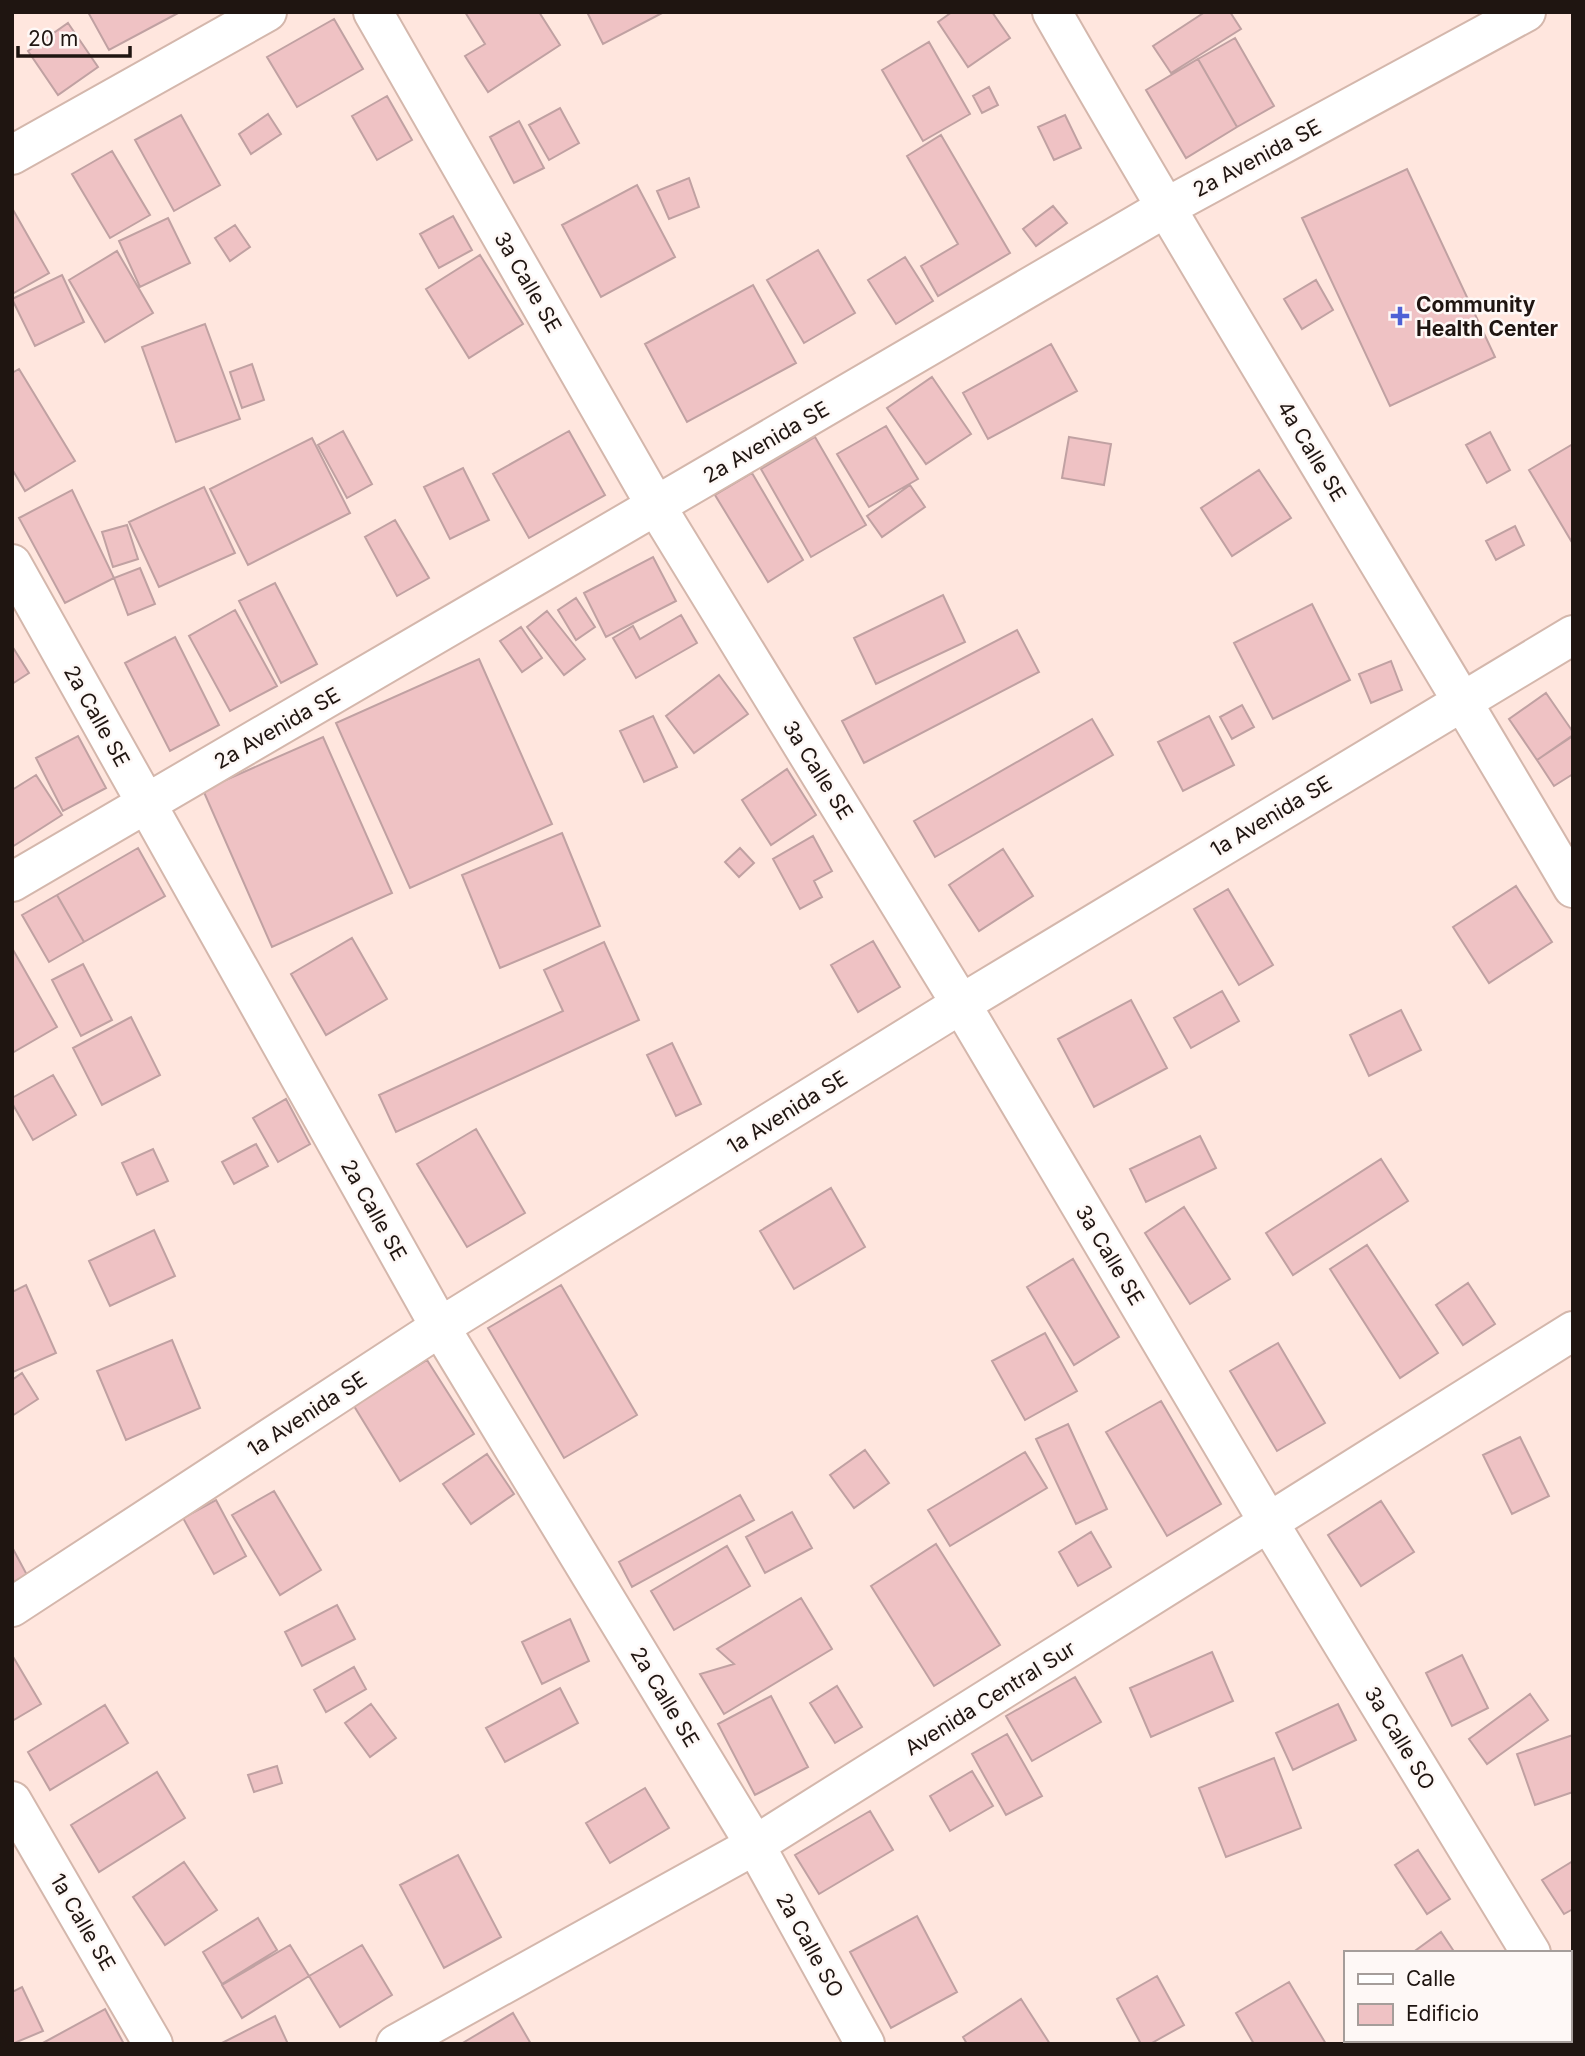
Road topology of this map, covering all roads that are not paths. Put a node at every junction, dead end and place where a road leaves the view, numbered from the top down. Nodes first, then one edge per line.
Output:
1 (267, 12) edge
2 (373, 12) edge
3 (1052, 12) edge
4 (1526, 12) edge
5 (12, 155) edge
6 (1165, 208) junction
7 (656, 506) junction
8 (12, 564) edge
9 (1573, 635) edge
10 (1462, 699) junction
11 (146, 804) junction
12 (12, 883) edge
13 (1573, 888) edge
14 (961, 1004) junction
15 (440, 1327) junction
16 (1573, 1331) edge
17 (1269, 1523) junction
18 (12, 1607) edge
19 (12, 1801) edge
20 (755, 1845) junction
21 (1530, 1951) edge
22 (153, 2044) edge
23 (396, 2044) edge
24 (865, 2044) edge

1 - 5 street
2 - 7 street, 3a Calle SE
3 - 6 street, 4a Calle SE
4 - 6 street, 2a Avenida SE
6 - 7 street, 2a Avenida SE
6 - 10 street, 4a Calle SE
7 - 11 street, 2a Avenida SE
7 - 14 street, 3a Calle SE
8 - 11 street, 2a Calle SE
9 - 10 street, 1a Avenida SE
10 - 13 street, 4a Calle SE
10 - 14 street, 1a Avenida SE
11 - 12 street, 2a Avenida SE
11 - 15 street, 2a Calle SE
14 - 15 street, 1a Avenida SE
14 - 17 street, 3a Calle SE
15 - 18 street, 1a Avenida SE
15 - 20 street, 2a Calle SE
16 - 17 street, Avenida Central Sur
17 - 20 street, Avenida Central Sur
17 - 21 street, 3a Calle SO
19 - 22 street, 1a Calle SE
20 - 23 street, Avenida Central Sur
20 - 24 street, 2a Calle SO

